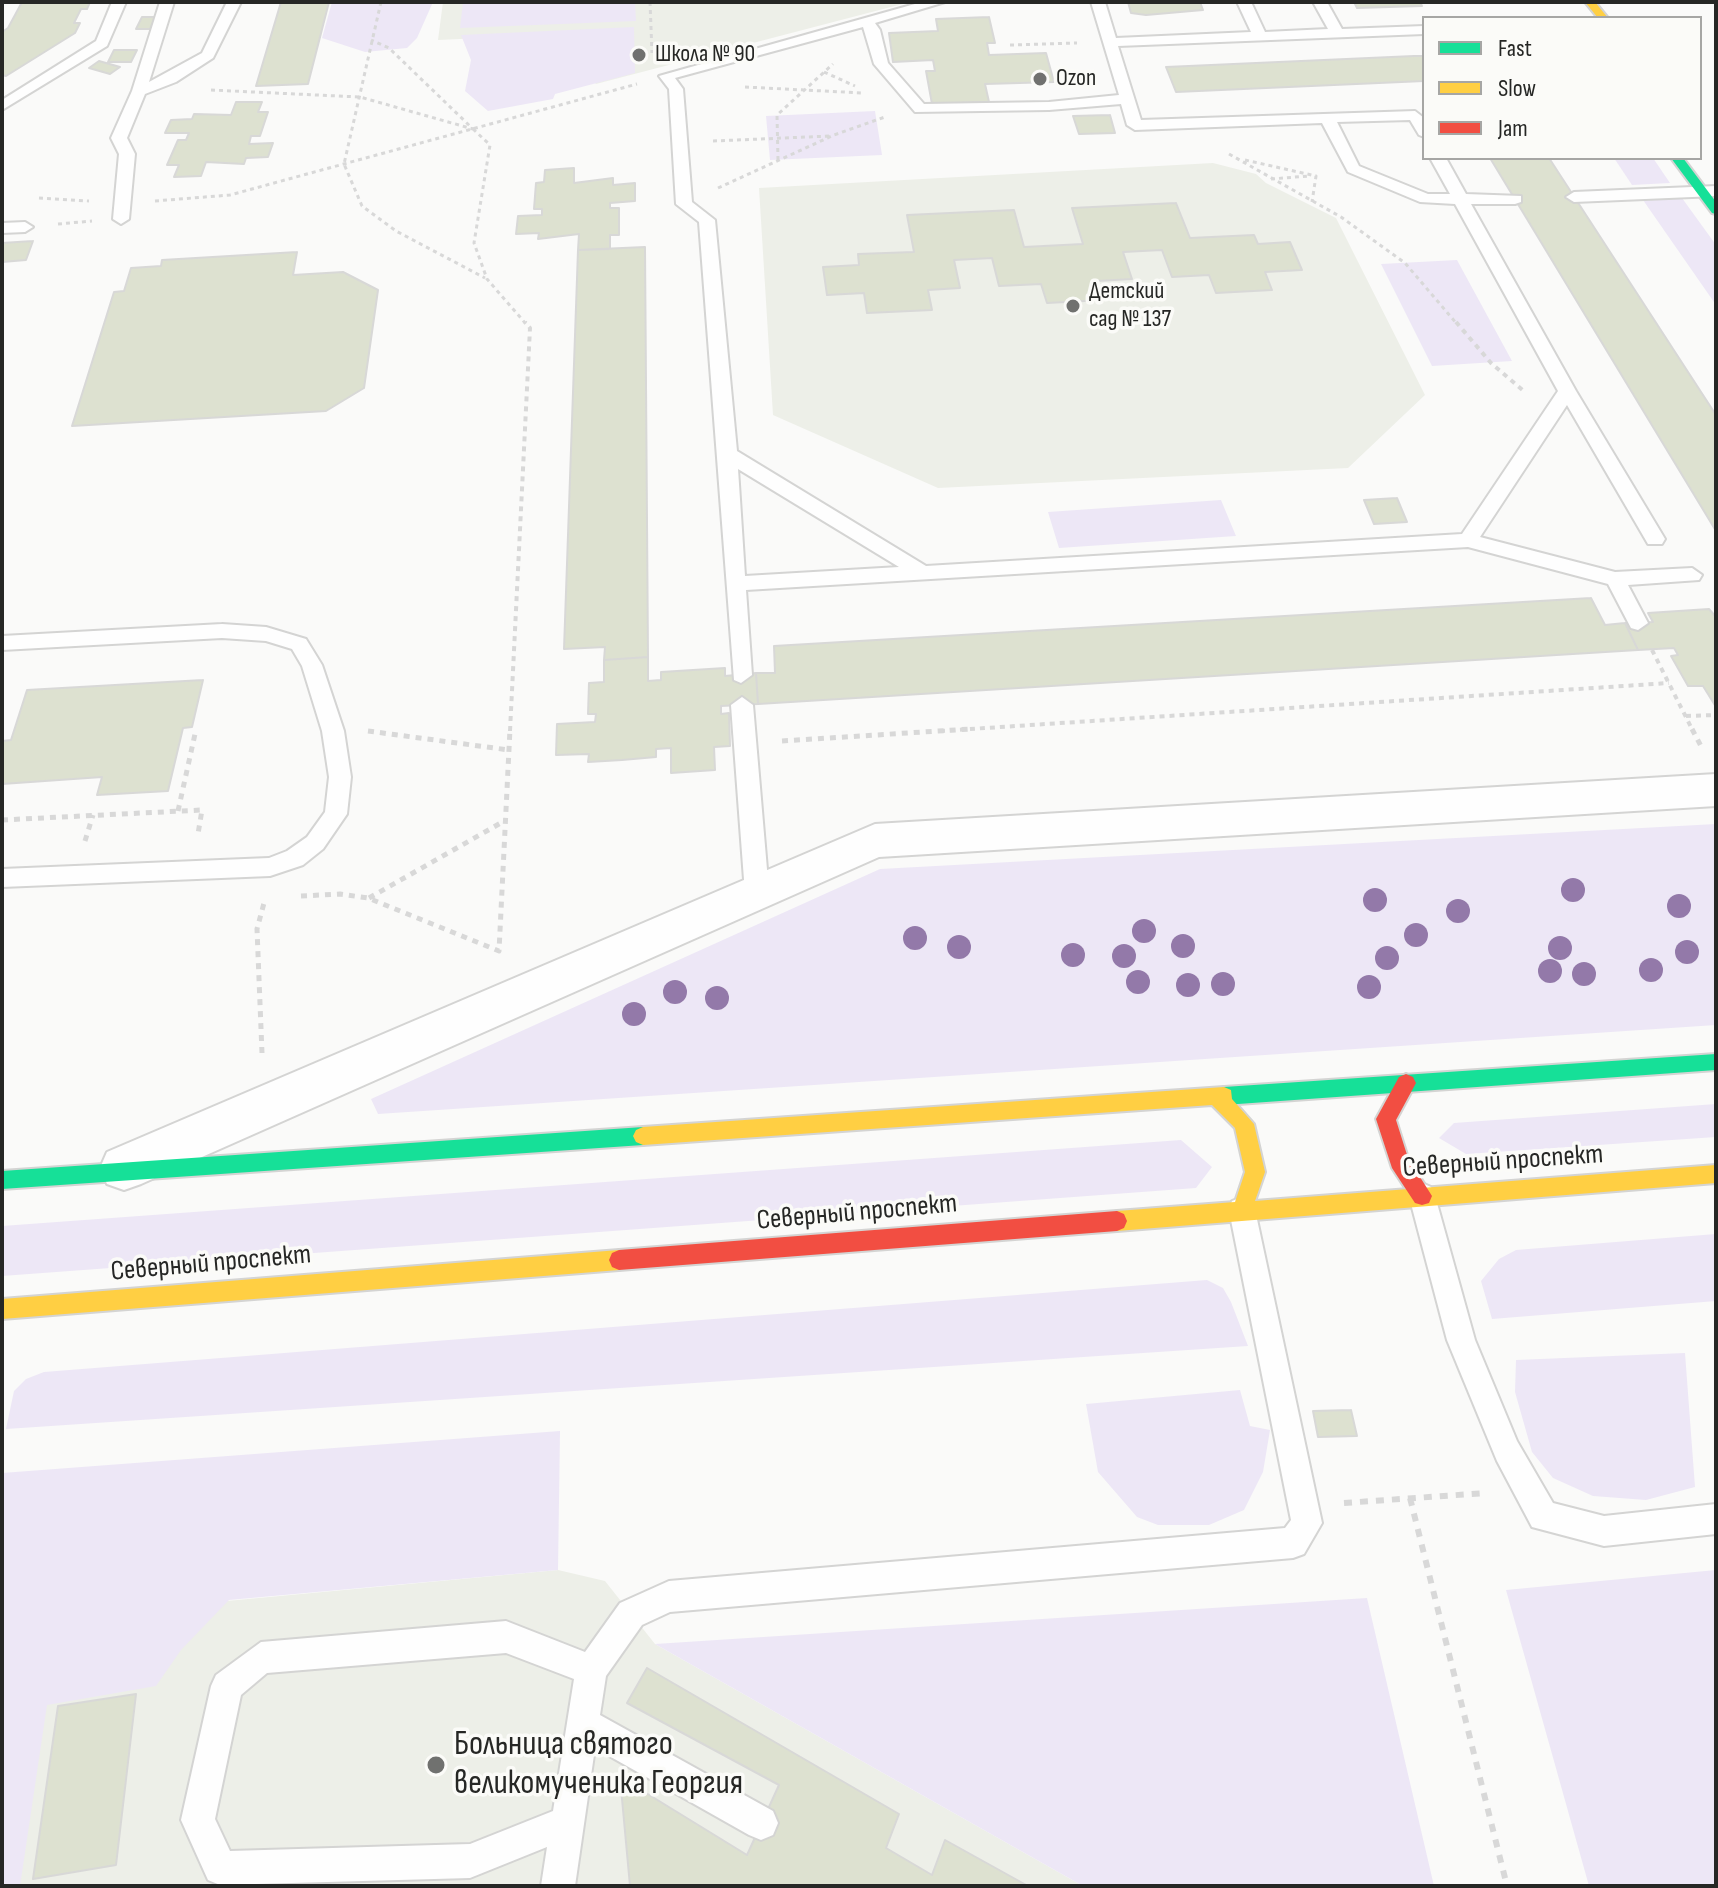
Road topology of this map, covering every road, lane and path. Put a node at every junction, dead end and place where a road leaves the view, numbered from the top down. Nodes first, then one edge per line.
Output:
1 (167, 2) edge
2 (234, 2) edge
3 (381, 2) edge
4 (650, 2) edge
5 (938, 2) edge
6 (1098, 2) edge
7 (1244, 2) edge
8 (1320, 2) edge
9 (121, 3) edge
10 (870, 26) junction
11 (1422, 30) edge
12 (1337, 33) junction
13 (1260, 37) junction
14 (371, 40) junction
15 (1110, 42) junction
16 (1010, 45) dead end
17 (773, 48) junction
18 (824, 72) junction
19 (662, 77) junction
20 (171, 79) junction
21 (139, 91) junction
22 (804, 91) junction
23 (360, 97) junction
24 (1125, 99) junction
25 (2, 106) edge
26 (920, 109) junction
27 (1327, 117) junction
28 (1422, 128) edge
29 (473, 129) junction
30 (834, 135) junction
31 (777, 138) junction
32 (680, 142) junction
33 (1228, 153) dead end
34 (1241, 159) junction
35 (778, 160) junction
36 (1439, 160) edge
37 (1679, 160) edge
38 (344, 164) junction
39 (1353, 169) junction
40 (1316, 176) junction
41 (1270, 180) junction
42 (1709, 191) edge
43 (33, 197) dead end
44 (1574, 197) dead end
45 (1515, 199) dead end
46 (1312, 202) junction
47 (1461, 202) junction
48 (684, 204) junction
49 (1716, 210) edge
50 (122, 211) junction
51 (25, 227) joint
52 (2, 228) edge
53 (487, 279) junction
54 (1567, 391) junction
55 (1551, 414) junction
56 (728, 454) junction
57 (1655, 539) dead end
58 (1468, 540) junction
59 (925, 574) junction
60 (1692, 575) dead end
61 (1615, 579) junction
62 (736, 584) junction
63 (1638, 623) dead end
64 (2, 643) edge
65 (1652, 649) dead end
66 (741, 675) dead end
67 (1669, 683) junction
68 (742, 705) dead end
69 (1716, 715) edge
70 (1686, 716) junction
71 (333, 731) junction
72 (195, 734) dead end
73 (745, 743) junction
74 (509, 750) junction
75 (1712, 774) edge
76 (178, 811) junction
77 (2, 820) edge
78 (506, 820) junction
79 (197, 840) dead end
80 (2, 878) edge
81 (757, 893) junction
82 (295, 896) dead end
83 (250, 898) dead end
84 (368, 898) junction
85 (262, 1053) dead end
86 (1716, 1062) edge
87 (1406, 1083) junction
88 (1216, 1096) junction
89 (115, 1173) junction
90 (1716, 1174) edge
91 (2, 1180) edge
92 (1422, 1196) junction
93 (1242, 1210) junction
94 (4, 1314) edge
95 (1529, 1491) junction
96 (1410, 1498) junction
97 (1303, 1505) junction
98 (1716, 1519) edge
99 (591, 1670) junction
100 (583, 1723) junction
101 (567, 1822) junction
102 (761, 1823) dead end
103 (558, 1886) edge
104 (1507, 1886) edge

1 - 21 lane
2 - 20 lane
3 - 14 path
4 - 19 path
5 - 10 lane
6 - 15 lane
7 - 13 lane
8 - 12 lane
9 - 25 lane
10 - 17 lane
10 - 18 path
10 - 26 lane
11 - 12 lane
12 - 13 lane
13 - 15 lane
14 - 23 path
14 - 29 path
15 - 16 path
15 - 24 lane
17 - 18 path
17 - 19 lane
18 - 22 path
18 - 22 path
19 - 22 path
19 - 29 path
19 - 32 lane
20 - 21 lane
20 - 23 path
21 - 50 lane
22 - 31 path
23 - 29 path
23 - 38 path
24 - 26 lane
24 - 27 lane
26 - 30 path
27 - 28 lane
27 - 39 lane
29 - 38 path
29 - 53 path
30 - 31 path
30 - 35 path
31 - 32 path
31 - 35 path
32 - 48 lane
33 - 34 path
34 - 40 path
34 - 41 path
35 - 48 path
36 - 47 lane
37 - 42 main road
38 - 50 path
38 - 53 path
39 - 40 path
39 - 47 lane
40 - 41 path
40 - 46 path
41 - 46 path
42 - 44 lane
42 - 49 main road
43 - 50 path
45 - 47 lane
46 - 55 path
47 - 54 lane
48 - 56 lane
50 - 51 path
51 - 52 lane
53 - 74 path
54 - 55 lane
54 - 57 lane
55 - 58 lane
56 - 59 lane
56 - 62 lane
58 - 59 lane
58 - 61 lane
59 - 62 lane
60 - 61 lane
61 - 63 lane
62 - 66 lane
64 - 71 lane
65 - 67 path
67 - 70 path
67 - 73 path
68 - 73 lane
69 - 70 path
70 - 75 path
71 - 74 path
71 - 80 lane
72 - 76 path
73 - 81 lane
74 - 78 path
75 - 81 street
76 - 77 path
76 - 79 path
78 - 84 path
78 - 84 path
81 - 89 street
82 - 84 path
83 - 85 path
86 - 87 main road
87 - 88 main road
87 - 92 main road
88 - 89 main road
88 - 93 main road
89 - 91 main road
90 - 92 main road, Северный проспект
92 - 93 main road, Северный проспект
92 - 95 lane
93 - 94 main road, Северный проспект
93 - 97 lane
95 - 96 path
95 - 98 lane
96 - 97 path
96 - 104 path
97 - 99 lane
99 - 100 lane
99 - 101 lane
100 - 101 lane
100 - 102 lane
101 - 103 lane

